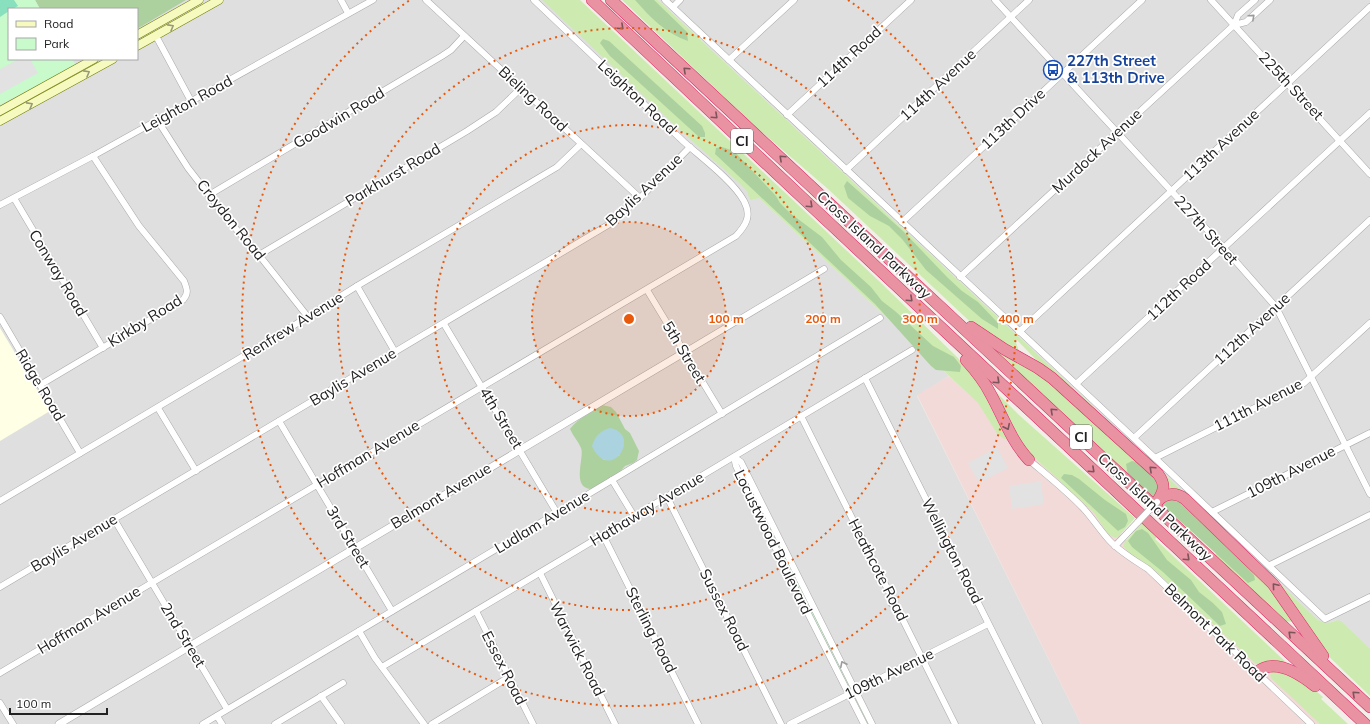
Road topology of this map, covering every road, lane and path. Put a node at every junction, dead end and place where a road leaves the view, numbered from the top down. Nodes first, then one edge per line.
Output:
1 (199, 0) edge
2 (219, 0) edge
3 (341, 0) edge
4 (373, 0) edge
5 (426, 0) edge
6 (534, 0) edge
7 (592, 0) edge
8 (611, 0) edge
9 (665, 0) edge
10 (680, 0) edge
11 (794, 0) edge
12 (912, 0) edge
13 (995, 0) edge
14 (1029, 0) edge
15 (1142, 0) edge
16 (1211, 0) edge
17 (1254, 0) edge
18 (1270, 0) edge
19 (672, 7) junction
20 (1370, 7) edge
21 (348, 13) junction
22 (1011, 17) junction
23 (1234, 25) junction
24 (151, 27) junction
25 (138, 34) edge
26 (156, 36) junction
27 (464, 36) junction
28 (138, 45) edge
29 (93, 60) edge
30 (111, 60) edge
31 (729, 60) junction
32 (1063, 74) junction
33 (1288, 83) junction
34 (58, 84) junction
35 (521, 88) junction
36 (191, 101) junction
37 (0, 111) edge
38 (1370, 113) edge
39 (787, 115) junction
40 (158, 121) junction
41 (0, 122) edge
42 (1117, 132) junction
43 (1341, 140) junction
44 (581, 144) junction
45 (690, 147) junction
46 (93, 156) junction
47 (846, 170) junction
48 (1370, 174) edge
49 (1171, 191) junction
50 (209, 195) junction
51 (14, 198) junction
52 (640, 198) junction
53 (0, 205) edge
54 (1370, 220) edge
55 (902, 222) junction
56 (736, 236) joint
57 (1224, 248) junction
58 (259, 255) junction
59 (824, 269) dead end
60 (960, 277) junction
61 (357, 286) junction
62 (647, 290) junction
63 (1276, 307) junction
64 (942, 308) junction
65 (928, 316) junction
66 (0, 317) edge
67 (308, 317) junction
68 (880, 318) dead end
69 (1370, 323) edge
70 (444, 324) junction
71 (1019, 332) junction
72 (103, 348) junction
73 (912, 350) dead end
74 (395, 352) junction
75 (684, 352) junction
76 (1312, 377) junction
77 (865, 378) junction
78 (1076, 384) junction
79 (40, 385) junction
80 (482, 387) junction
81 (158, 408) junction
82 (722, 414) junction
83 (801, 416) junction
84 (279, 421) junction
85 (1370, 433) edge
86 (1134, 438) junction
87 (1346, 445) junction
88 (520, 450) junction
89 (80, 453) junction
90 (734, 457) junction
91 (1155, 458) junction
92 (1029, 460) joint
93 (196, 471) junction
94 (612, 480) junction
95 (317, 485) junction
96 (1370, 494) edge
97 (667, 497) junction
98 (0, 501) edge
99 (1157, 502) junction
100 (1212, 512) junction
101 (557, 513) junction
102 (1370, 515) edge
103 (634, 516) junction
104 (114, 519) junction
105 (603, 535) junction
106 (1115, 546) junction
107 (355, 548) junction
108 (1270, 566) junction
109 (796, 572) junction
110 (540, 573) junction
111 (789, 576) junction
112 (152, 583) junction
113 (0, 587) edge
114 (1370, 597) edge
115 (392, 611) junction
116 (476, 611) junction
117 (988, 624) junction
118 (359, 631) junction
119 (190, 646) junction
120 (922, 658) junction
121 (382, 667) junction
122 (1257, 672) junction
123 (0, 673) edge
124 (509, 677) junction
125 (1340, 680) junction
126 (343, 683) dead end
127 (856, 690) junction
128 (848, 694) junction
129 (320, 696) junction
130 (0, 703) edge
131 (1345, 706) junction
132 (1370, 707) edge
133 (227, 709) junction
134 (217, 716) junction
135 (13, 724) edge
136 (59, 724) edge
137 (203, 724) edge
138 (222, 724) edge
139 (275, 724) edge
140 (341, 724) edge
141 (424, 724) edge
142 (432, 724) edge
143 (533, 724) edge
144 (615, 724) edge
145 (698, 724) edge
146 (781, 724) edge
147 (790, 724) edge
148 (864, 724) edge
149 (872, 724) edge
150 (955, 724) edge
151 (1039, 724) edge
152 (1311, 724) edge
153 (1363, 724) edge

1 - 24 main road
26 -> 2 main road
3 - 21 street
4 - 21 street, Leighton Road
5 - 27 street, Bieling Road
6 - 45 street, Leighton Road
7 -> 65 highway, Cross Island Parkway / CI
64 -> 8 highway, Cross Island Parkway / CI
9 - 19 street
10 - 19 street
11 - 31 street
12 - 39 street, 114th Road
13 - 22 street, 227th Street
14 - 22 street, 114th Avenue
15 - 32 street, 113th Drive
16 - 23 street, 225th Street
17 - 23 street, Murdock Avenue
23 -> 18 street, Murdock Avenue
19 - 31 street
20 - 33 street, 113th Avenue
21 - 36 street, Leighton Road
22 - 32 street, 227th Street
22 - 47 street, 114th Avenue
23 - 33 street, 225th Street
23 - 42 street, Murdock Avenue
24 - 25 main road
24 - 26 main road
26 - 28 main road
26 - 36 street
27 - 35 street, Bieling Road
27 - 50 street, Goodwin Road
29 - 34 main road
34 -> 30 main road
31 - 39 street
32 - 42 street, 227th Street
32 - 55 street, 113th Drive
33 - 43 street, 225th Street
33 - 49 street, 113th Avenue
34 - 37 main road
41 -> 34 main road
35 - 44 street, Bieling Road
35 - 58 street, Parkhurst Road
36 - 40 street, Leighton Road
38 - 43 street, 112th Road
39 - 47 street
40 - 46 street, Leighton Road
40 - 50 street, Croydon Road
42 - 49 street, 227th Street
42 - 60 street, Murdock Avenue
43 - 48 street, 225th Street
43 - 57 street, 112th Road
44 - 52 street, Bieling Road
44 - 61 street, Renfrew Avenue
45 - 52 street, Baylis Avenue
45 - 56 street, Leighton Road
46 - 51 street, Leighton Road
46 - 72 street, Kirkby Road
47 - 55 street
49 - 57 street, 227th Street
49 - 71 street, 113th Avenue
50 - 58 street, Croydon Road
51 - 53 street, Leighton Road
51 - 72 street, Conway Road
52 - 70 street, Baylis Avenue
54 - 63 street, 112th Avenue
55 - 60 street
56 - 62 street, Hoffman Avenue
57 - 63 street, 227th Street
57 - 78 street, 112th Road
58 - 67 street, Croydon Road
59 - 75 street, Belmont Avenue
60 - 71 street
61 - 67 street, Renfrew Avenue
61 - 74 street
62 - 75 street, 5th Street
62 - 80 street, Hoffman Avenue
63 - 76 street, 227th Street
63 - 86 street, 112th Avenue
99 -> 64 highway
125 -> 64 highway, Cross Island Parkway / CI
65 -> 92 highway
65 -> 131 highway, Cross Island Parkway / CI
66 - 79 street, Ridge Road
67 - 81 street, Renfrew Avenue
68 - 82 street, Ludlam Avenue
69 - 76 street, 111th Avenue
70 - 74 street, Baylis Avenue
70 - 80 street, 4th Street
71 - 78 street
72 - 79 street, Kirkby Road
73 - 77 street, Hathaway Avenue
74 - 84 street, Baylis Avenue
75 - 82 street, 5th Street
75 - 88 street, Belmont Avenue
76 - 87 street, 227th Street
76 - 91 street, 111th Avenue
77 - 83 street, Hathaway Avenue
77 - 117 street, Wellington Road
78 - 86 street
79 - 89 street, Ridge Road
80 - 88 street, 4th Street
80 - 95 street, Hoffman Avenue
81 - 89 street, Renfrew Avenue
81 - 93 street
82 - 94 street, Ludlam Avenue
83 - 90 street, Hathaway Avenue
83 - 120 street, Heathcote Road
84 - 93 street, Baylis Avenue
84 - 95 street, 3rd Street
85 - 87 street, 109th Avenue
86 - 91 street
87 - 96 street, 227th Street
87 - 100 street, 109th Avenue
88 - 101 street, 4th Street
88 - 107 street, Belmont Avenue
89 - 98 street, Renfrew Avenue
90 - 97 street, Hathaway Avenue
90 - 109 street, Locustwood Boulevard
90 - 111 street, Locustwood Boulevard
91 - 100 street
92 - 106 street, Belmont Park Road
93 - 104 street, Baylis Avenue
94 - 101 street, Ludlam Avenue
94 - 103 street
95 - 107 street, 3rd Street
95 - 112 street, Hoffman Avenue
97 - 103 street, Hathaway Avenue
97 - 146 street, Sussex Road
99 - 106 street, bridge
125 -> 99 highway
100 - 108 street
101 - 115 street, Ludlam Avenue
102 - 108 street
103 - 105 street, Hathaway Avenue
104 - 112 street, 2nd Street
104 - 113 street, Baylis Avenue
105 - 110 street, Hathaway Avenue
105 - 145 street, Sterling Road
106 - 122 street, Belmont Park Road
107 - 115 street, 3rd Street
107 - 119 street, Belmont Avenue
108 - 114 street
109 - 111 street
127 -> 109 street, Locustwood Boulevard
110 - 116 street, Hathaway Avenue
110 - 144 street, Warwick Road
111 - 128 street, Locustwood Boulevard
112 - 119 street, 2nd Street
112 - 123 street, Hoffman Avenue
115 - 118 street, Ludlam Avenue
116 - 121 street, Hathaway Avenue
116 - 124 street, Essex Road
117 - 120 street, 109th Avenue
117 - 151 street, Wellington Road
118 - 121 street
118 - 133 street, Ludlam Avenue
119 - 133 street, 2nd Street
119 - 136 street, Belmont Avenue
120 - 127 street, 109th Avenue
120 - 150 street, Heathcote Road
121 - 141 street
122 - 131 highway
122 - 152 street, Belmont Park Road
124 - 142 street
124 - 143 street, Essex Road
132 -> 125 highway, Cross Island Parkway / CI
126 - 129 street
127 - 128 street, 109th Avenue
127 - 149 street, Locustwood Boulevard
128 - 147 street, 109th Avenue
128 - 148 street, Locustwood Boulevard
129 - 139 street
129 - 140 street
130 - 135 street
131 - 153 highway, Cross Island Parkway / CI
133 - 134 street, Ludlam Avenue
134 - 137 street, Ludlam Avenue
134 - 138 street

